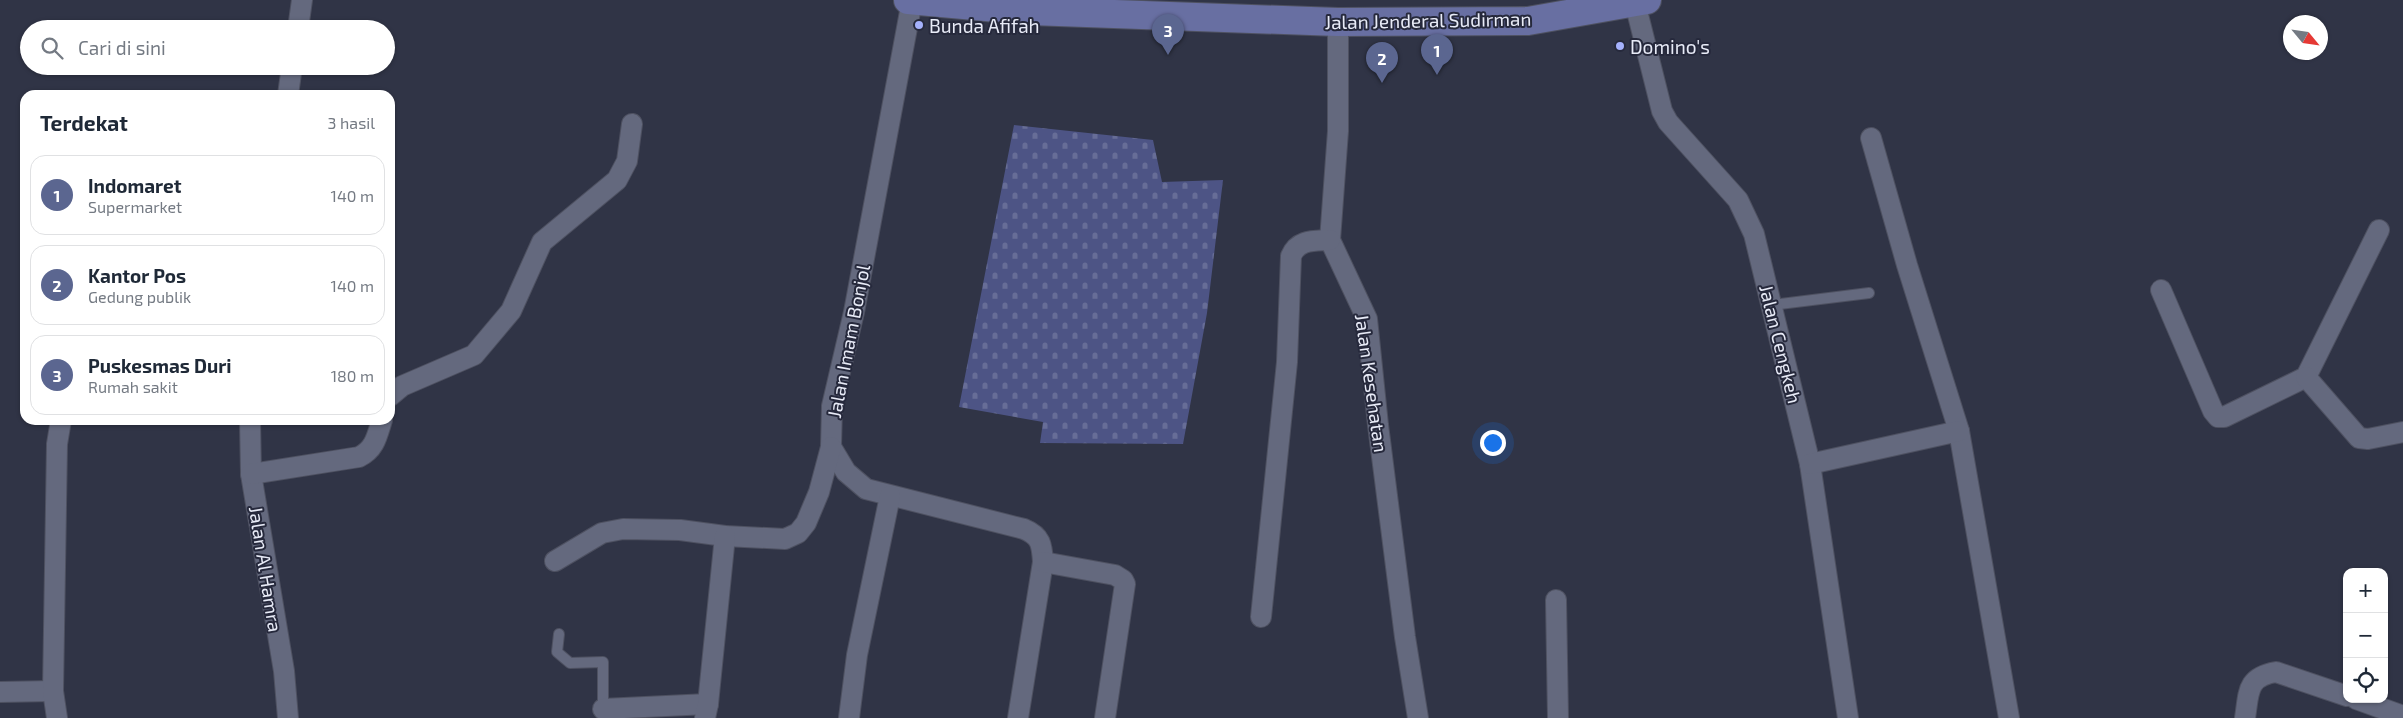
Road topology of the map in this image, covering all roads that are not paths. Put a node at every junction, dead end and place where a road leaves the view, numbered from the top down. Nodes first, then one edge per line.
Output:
1 (302, 0) edge
2 (910, 0) edge
3 (1641, 2) edge
4 (1448, 11) edge
5 (299, 20) edge
6 (1338, 22) junction
7 (291, 75) edge
8 (289, 90) edge
9 (632, 124) dead end
10 (1871, 138) dead end
11 (2379, 230) dead end
12 (1330, 240) junction
13 (2161, 290) dead end
14 (1869, 293) dead end
15 (1772, 305) junction
16 (2306, 377) junction
17 (395, 392) edge
18 (60, 425) edge
19 (250, 425) edge
20 (380, 425) edge
21 (1959, 431) junction
22 (2403, 432) edge
23 (831, 448) junction
24 (1810, 464) junction
25 (251, 474) junction
26 (890, 496) junction
27 (725, 536) junction
28 (555, 561) dead end
29 (1043, 562) junction
30 (1556, 600) dead end
31 (1261, 617) dead end
32 (559, 634) dead end
33 (0, 692) edge
34 (53, 692) junction
35 (2343, 695) edge
36 (2367, 703) edge
37 (603, 709) joint
38 (706, 711) edge
39 (2403, 716) edge
40 (57, 718) edge
41 (288, 718) edge
42 (849, 718) edge
43 (1018, 718) edge
44 (1105, 718) edge
45 (1418, 718) edge
46 (1558, 718) edge
47 (1848, 718) edge
48 (2009, 718) edge
49 (2245, 718) edge

1 - 5 street
2 - 6 street, Jalan Jenderal Sudirman
2 - 23 street, Jalan Imam Bonjol
3 - 4 street, Jalan Jenderal Sudirman
3 - 15 street, Jalan Cengkeh
4 - 6 street, Jalan Jenderal Sudirman
6 - 12 street, Jalan Kesehatan
7 - 8 street
9 - 17 street
10 - 21 street
11 - 16 street
12 - 31 street
12 - 45 street, Jalan Kesehatan
13 - 16 street
14 - 15 lane
15 - 24 street, Jalan Cengkeh
16 - 22 street
18 - 34 street
19 - 25 street, Jalan Al Hamra
20 - 25 street
21 - 24 street
21 - 48 street
23 - 26 street
23 - 27 street, Jalan Imam Bonjol
24 - 47 street, Jalan Cengkeh
25 - 41 street, Jalan Al Hamra
26 - 29 street
26 - 42 street
27 - 28 street, Jalan Imam Bonjol
27 - 38 street
29 - 43 street
29 - 44 street
30 - 46 street
32 - 37 lane
33 - 34 street
34 - 40 street
35 - 49 street
36 - 39 street
37 - 38 street

